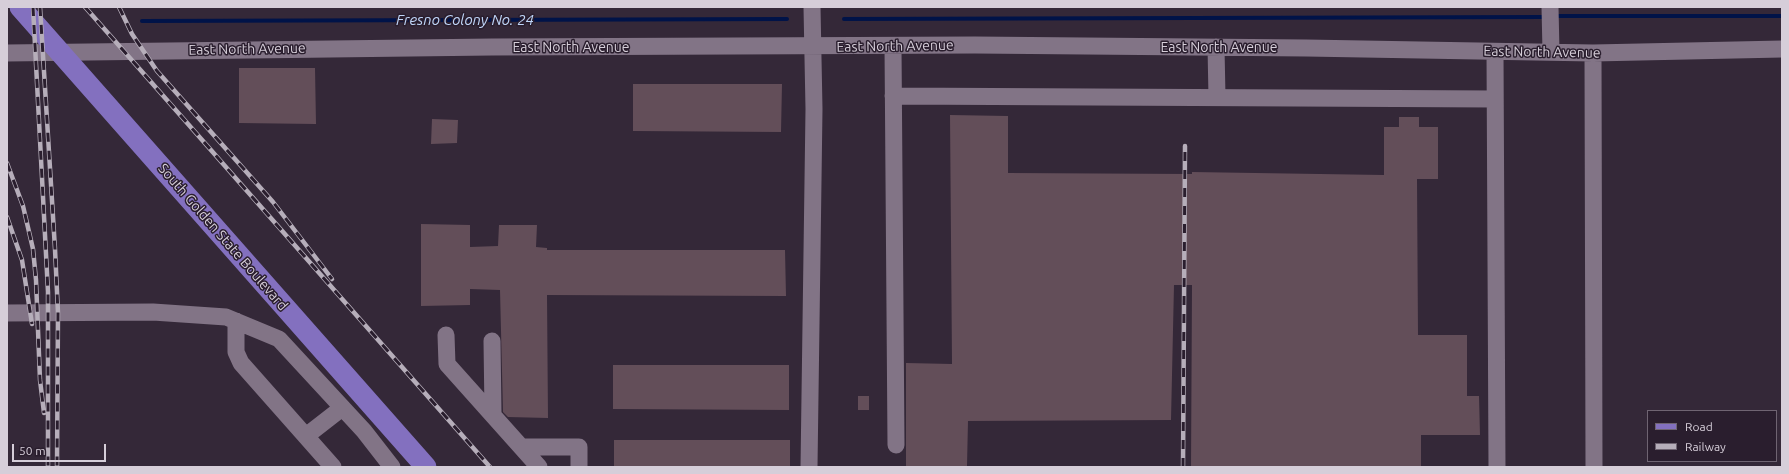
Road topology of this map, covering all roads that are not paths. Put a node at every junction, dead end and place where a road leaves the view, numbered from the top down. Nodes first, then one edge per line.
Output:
1 (20, 7) edge
2 (812, 7) edge
3 (1550, 7) edge
4 (892, 46) junction
5 (812, 47) junction
6 (1216, 47) junction
7 (1782, 49) edge
8 (1495, 52) junction
9 (1551, 52) junction
10 (7, 53) edge
11 (1593, 53) junction
12 (893, 96) junction
13 (1217, 97) junction
14 (1495, 99) junction
15 (7, 314) edge
16 (236, 321) junction
17 (446, 335) dead end
18 (492, 341) dead end
19 (342, 408) junction
20 (492, 413) junction
21 (306, 436) junction
22 (896, 445) dead end
23 (521, 447) junction
24 (333, 467) edge
25 (392, 467) edge
26 (426, 467) edge
27 (539, 467) edge
28 (579, 467) edge
29 (810, 467) edge
30 (1497, 467) edge
31 (1594, 467) edge

1 - 26 main road, South Golden State Boulevard
2 - 5 street
3 - 9 street
4 - 5 street, East North Avenue
4 - 6 street, East North Avenue
4 - 12 street
5 - 10 street, East North Avenue
5 - 29 street
6 - 8 street, East North Avenue
6 - 13 street
7 - 11 street, East North Avenue
8 - 9 street, East North Avenue
8 - 14 street
9 - 11 street, East North Avenue
11 - 31 street
12 - 13 street
12 - 22 street
13 - 14 street
14 - 30 street
15 - 16 street
16 - 19 street
16 - 21 street
17 - 20 street
18 - 20 street
19 - 21 street
19 - 25 street
20 - 23 street
21 - 24 street
23 - 27 street
23 - 28 street

